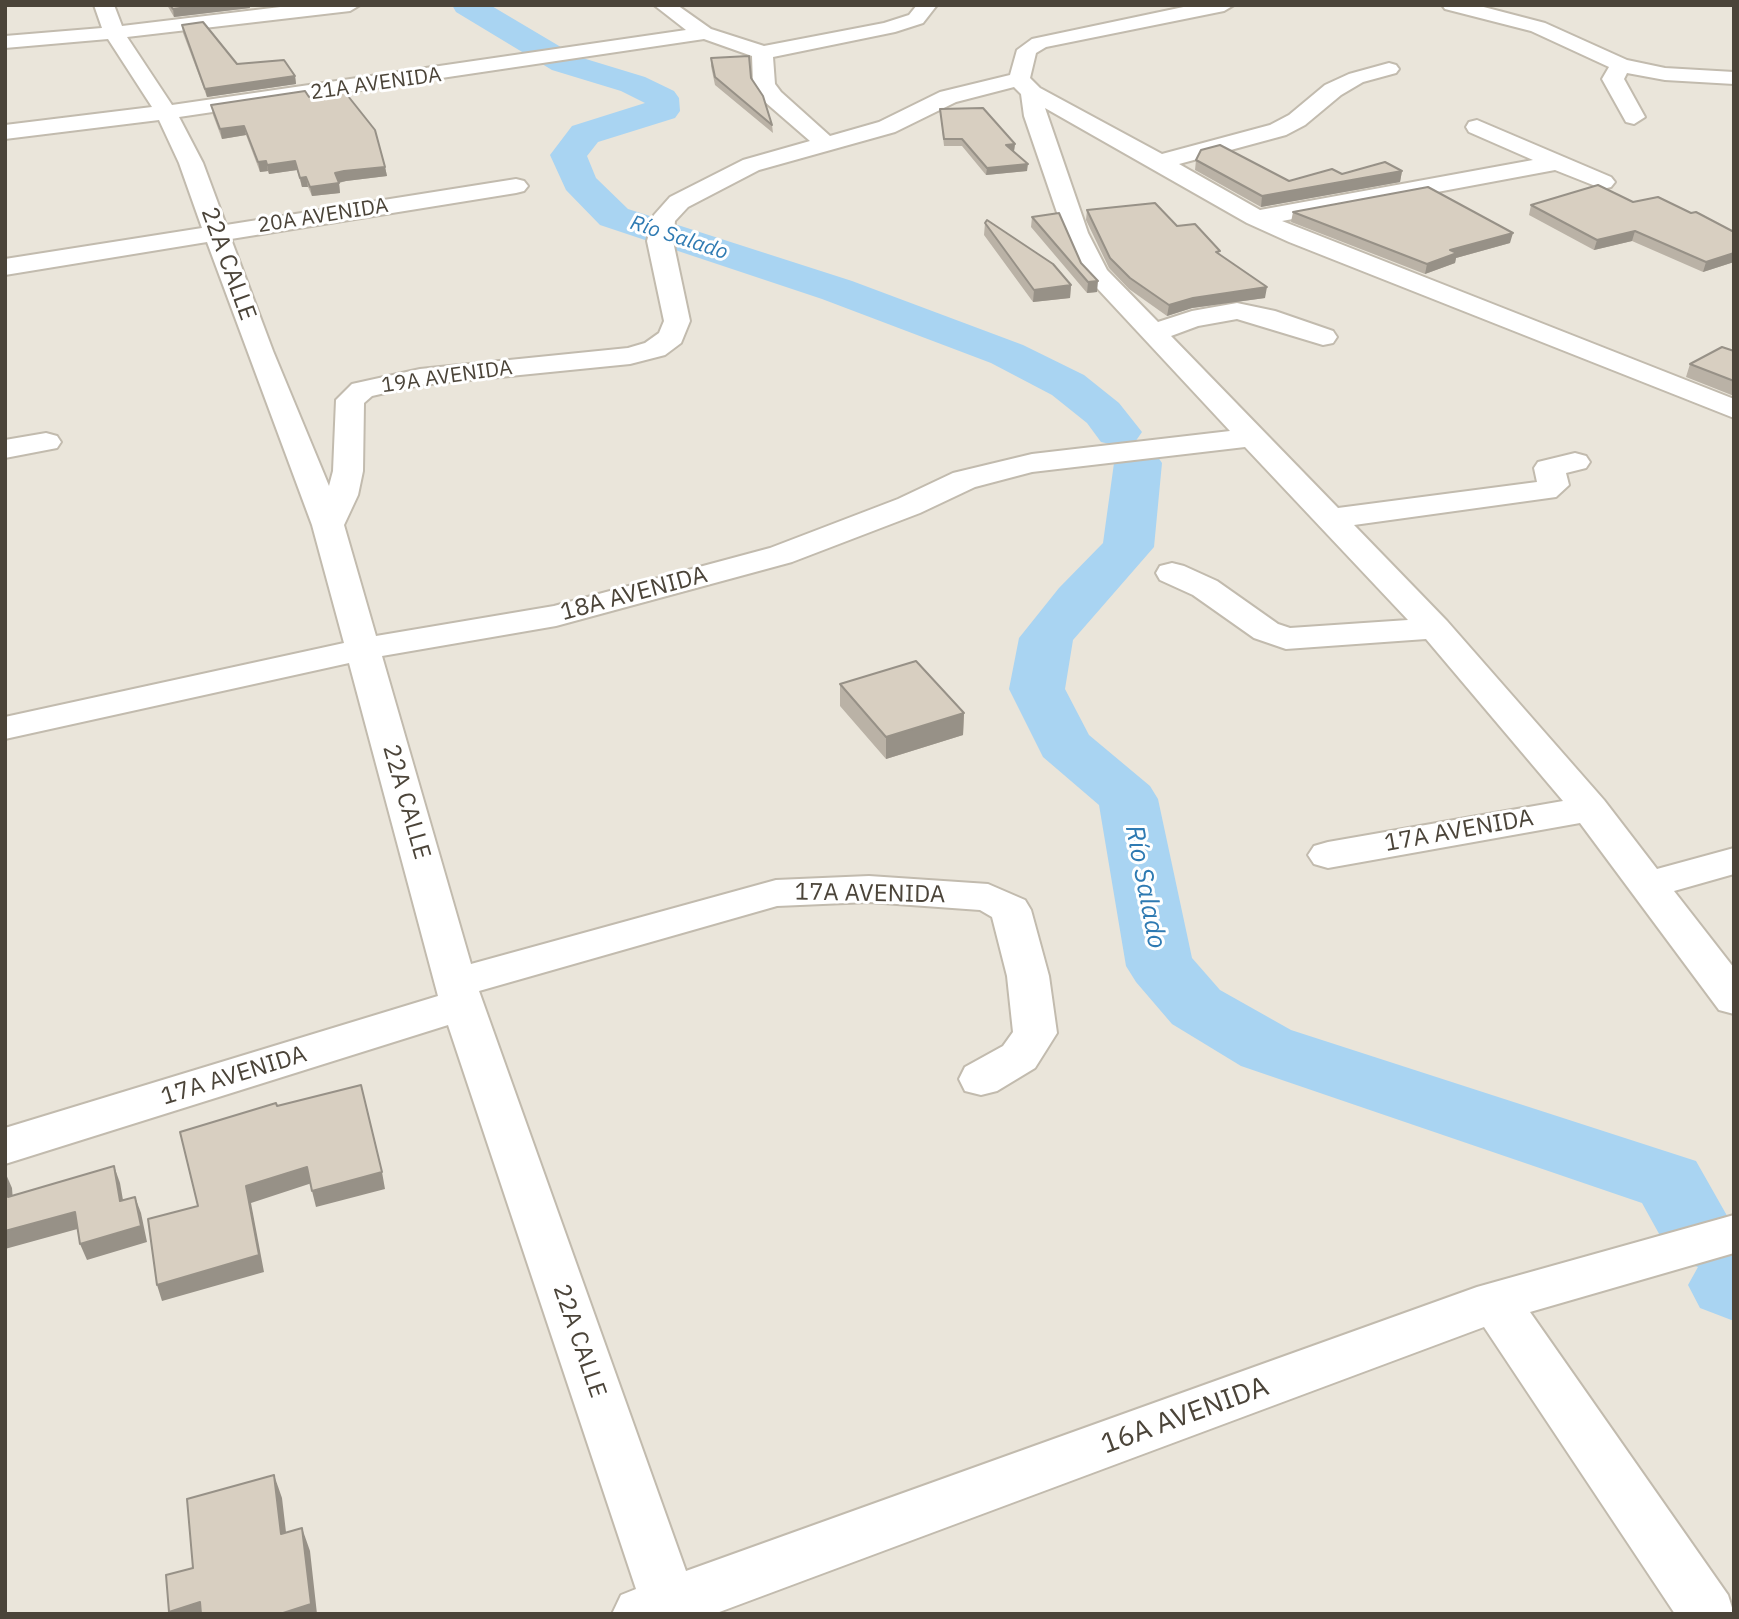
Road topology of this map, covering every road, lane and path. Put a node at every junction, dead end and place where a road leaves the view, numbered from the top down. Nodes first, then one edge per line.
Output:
1 (351, 5) edge
2 (664, 5) edge
3 (927, 5) edge
4 (1224, 5) edge
5 (1452, 5) edge
6 (109, 19) edge
7 (704, 33) junction
8 (5, 42) edge
9 (762, 53) junction
10 (1621, 65) junction
11 (1389, 69) dead end
12 (1734, 78) edge
13 (1036, 98) junction
14 (166, 112) junction
15 (1634, 117) dead end
16 (1477, 127) dead end
17 (5, 132) edge
18 (826, 144) junction
19 (1158, 162) junction
20 (1559, 162) junction
21 (1603, 182) dead end
22 (516, 186) dead end
23 (1256, 218) junction
24 (216, 232) junction
25 (5, 267) edge
26 (1152, 334) junction
27 (1323, 337) dead end
28 (1734, 409) edge
29 (1253, 437) junction
30 (46, 442) dead end
31 (5, 449) edge
32 (1575, 462) dead end
33 (1333, 518) junction
34 (328, 526) junction
35 (1172, 573) dead end
36 (1435, 628) junction
37 (363, 649) junction
38 (5, 728) edge
39 (1590, 809) junction
40 (1328, 855) dead end
41 (1734, 861) edge
42 (1648, 885) junction
43 (459, 994) junction
44 (1734, 999) edge
45 (981, 1079) dead end
46 (5, 1146) edge
47 (1734, 1234) edge
48 (1496, 1302) junction
49 (662, 1610) edge
50 (1708, 1614) edge

1 - 6 street
2 - 7 street
3 - 9 street
4 - 13 street
5 - 10 street
6 - 8 street
6 - 14 street, 22A CALLE
7 - 9 street
7 - 14 street, 21A AVENIDA
9 - 18 street
10 - 12 street
10 - 15 street
11 - 19 street
13 - 18 street
13 - 19 street
13 - 26 street
14 - 17 street, 21A AVENIDA
14 - 24 street, 22A CALLE
16 - 20 street
18 - 34 street, 19A AVENIDA
19 - 23 street
20 - 21 street
20 - 23 street
22 - 24 street, 20A AVENIDA
23 - 28 street
24 - 25 street, 20A AVENIDA
24 - 34 street, 22A CALLE
26 - 27 street
26 - 29 street
29 - 33 street
29 - 37 street, 18A AVENIDA
30 - 31 street
32 - 33 street
33 - 36 street
34 - 37 street, 22A CALLE
35 - 36 street
36 - 39 street
37 - 38 street, 18A AVENIDA
37 - 43 street, 22A CALLE
39 - 40 street, 17A AVENIDA
39 - 42 street
41 - 42 street
42 - 44 street
43 - 45 street, 17A AVENIDA
43 - 46 street, 17A AVENIDA
43 - 49 street, 22A CALLE
47 - 48 street, 16A AVENIDA
48 - 49 street, 16A AVENIDA
48 - 50 street

